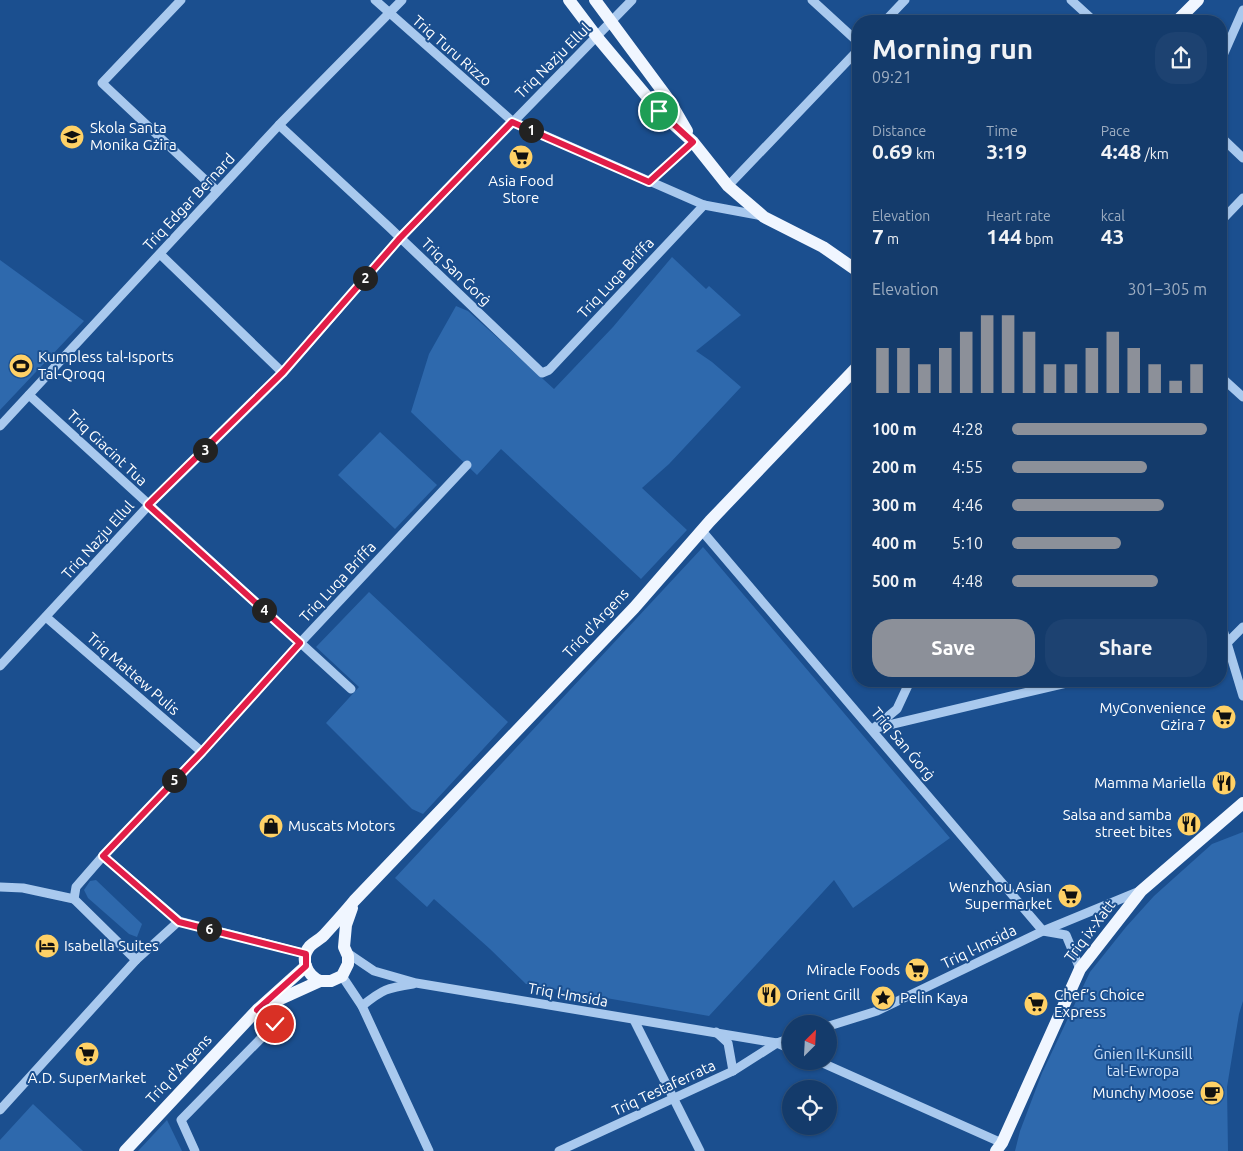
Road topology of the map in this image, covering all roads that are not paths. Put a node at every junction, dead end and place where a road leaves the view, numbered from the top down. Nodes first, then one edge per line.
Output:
1 (181, 0) edge
2 (375, 0) edge
3 (402, 0) edge
4 (569, 0) edge
5 (595, 0) edge
6 (632, 0) edge
7 (812, 0) edge
8 (905, 0) edge
9 (1071, 0) edge
10 (1198, 0) edge
11 (1243, 10) edge
12 (390, 13) junction
13 (891, 15) edge
14 (1087, 15) edge
15 (1184, 15) edge
16 (612, 22) junction
17 (597, 37) junction
18 (852, 37) edge
19 (1227, 46) edge
20 (852, 56) edge
21 (512, 122) junction
22 (279, 125) junction
23 (693, 142) junction
24 (1227, 143) edge
25 (1243, 158) edge
26 (649, 182) junction
27 (728, 186) junction
28 (217, 191) junction
29 (1243, 198) edge
30 (704, 205) junction
31 (1227, 215) edge
32 (764, 217) junction
33 (400, 238) junction
34 (160, 254) junction
35 (852, 267) edge
36 (549, 370) joint
37 (283, 372) junction
38 (852, 372) edge
39 (1227, 382) edge
40 (29, 395) junction
41 (1243, 397) edge
42 (0, 426) edge
43 (467, 465) dead end
44 (148, 505) junction
45 (702, 531) junction
46 (46, 617) junction
47 (1243, 627) edge
48 (1227, 641) edge
49 (300, 643) junction
50 (1227, 649) edge
51 (0, 666) edge
52 (907, 687) edge
53 (1050, 687) edge
54 (351, 689) dead end
55 (1243, 696) edge
56 (872, 729) junction
57 (202, 752) junction
58 (1243, 803) edge
59 (103, 856) junction
60 (0, 886) edge
61 (1140, 891) junction
62 (74, 899) junction
63 (354, 901) junction
64 (179, 922) junction
65 (1043, 931) junction
66 (320, 940) junction
67 (345, 949) junction
68 (136, 960) junction
69 (306, 960) junction
70 (1080, 969) junction
71 (342, 976) junction
72 (320, 981) junction
73 (416, 983) junction
74 (362, 1006) junction
75 (257, 1010) junction
76 (634, 1020) junction
77 (838, 1023) edge
78 (716, 1032) junction
79 (782, 1041) edge
80 (777, 1043) junction
81 (782, 1046) edge
82 (837, 1070) edge
83 (733, 1071) junction
84 (673, 1098) junction
85 (0, 1110) edge
86 (1000, 1148) edge
87 (125, 1151) edge
88 (195, 1151) edge
89 (429, 1151) edge
90 (559, 1151) edge
91 (700, 1151) edge

1 - 28 street
2 - 12 street, Triq Turu Rizzo
3 - 12 street, Triq Edgar Bernard
4 - 17 main road
5 - 16 main road
6 - 16 street, Triq Nazju Ellul
7 - 18 street
8 - 13 street
9 - 14 street
10 - 15 main road
11 - 19 street
12 - 21 street, Triq Turu Rizzo
12 - 22 street, Triq Edgar Bernard
16 - 17 street, Triq Nazju Ellul
16 - 23 main road
17 - 21 street, Triq Nazju Ellul
17 - 23 main road
20 - 27 street
21 - 26 street, Triq Turu Rizzo
21 - 33 street, Triq Nazju Ellul
22 - 28 street, Triq Edgar Bernard
22 - 33 street, Triq San Ġorġ
23 - 26 street
23 - 27 main road
24 - 25 street
26 - 30 street, Triq Turu Rizzo
27 - 32 main road
28 - 34 street, Triq Edgar Bernard
29 - 31 street
30 - 32 street, Triq Turu Rizzo
30 - 36 street, Triq Luqa Briffa
32 - 35 main road
33 - 36 street, Triq San Ġorġ
33 - 37 street, Triq Nazju Ellul
34 - 37 street
34 - 40 street, Triq Edgar Bernard
37 - 44 street, Triq Nazju Ellul
38 - 45 main road, Triq d'Argens
39 - 41 street
40 - 42 street, Triq Edgar Bernard
40 - 44 street, Triq Giacint Tua
43 - 49 street, Triq Luqa Briffa
44 - 46 street, Triq Nazju Ellul
44 - 49 street, Triq Giacint Tua
45 - 56 street, Triq San Ġorġ
45 - 63 main road, Triq d'Argens
46 - 51 street, Triq Nazju Ellul
46 - 57 street, Triq Mattew Pulis
47 - 48 street
49 - 54 street, Triq Giacint Tua
49 - 57 street, Triq Luqa Briffa
50 - 55 street
52 - 56 street
53 - 56 street
56 - 65 street, Triq San Ġorġ
57 - 59 street, Triq Luqa Briffa
58 - 61 main road, Triq ix-Xatt
59 - 62 street, Triq Luqa Briffa
59 - 64 street
60 - 62 street
61 - 65 street, Triq l-Imsida
61 - 70 main road, Triq ix-Xatt
62 - 68 street
63 - 66 main road, Triq d'Argens
63 - 67 main road, Triq d'Argens
64 - 68 street
64 - 69 street
65 - 70 street
65 - 77 street, Triq l-Imsida
66 - 67 main road
66 - 69 main road, Triq d'Argens
67 - 71 main road, Triq d'Argens
67 - 73 street, Triq l-Imsida
68 - 85 street
69 - 72 main road
69 - 75 main road, Triq d'Argens
70 - 86 main road, Triq ix-Xatt
71 - 72 main road, Triq d'Argens
71 - 74 street
72 - 75 main road, Triq d'Argens
73 - 74 street, Triq l-Imsida
73 - 76 street, Triq l-Imsida
74 - 89 street
75 - 87 main road, Triq d'Argens
75 - 88 street
76 - 78 street, Triq l-Imsida
76 - 84 street
78 - 80 street, Triq l-Imsida
78 - 83 street
79 - 80 street, Triq l-Imsida
80 - 81 street
80 - 83 street, Triq Testaferrata
82 - 86 street
83 - 84 street, Triq Testaferrata
84 - 90 street, Triq Testaferrata
84 - 91 street

